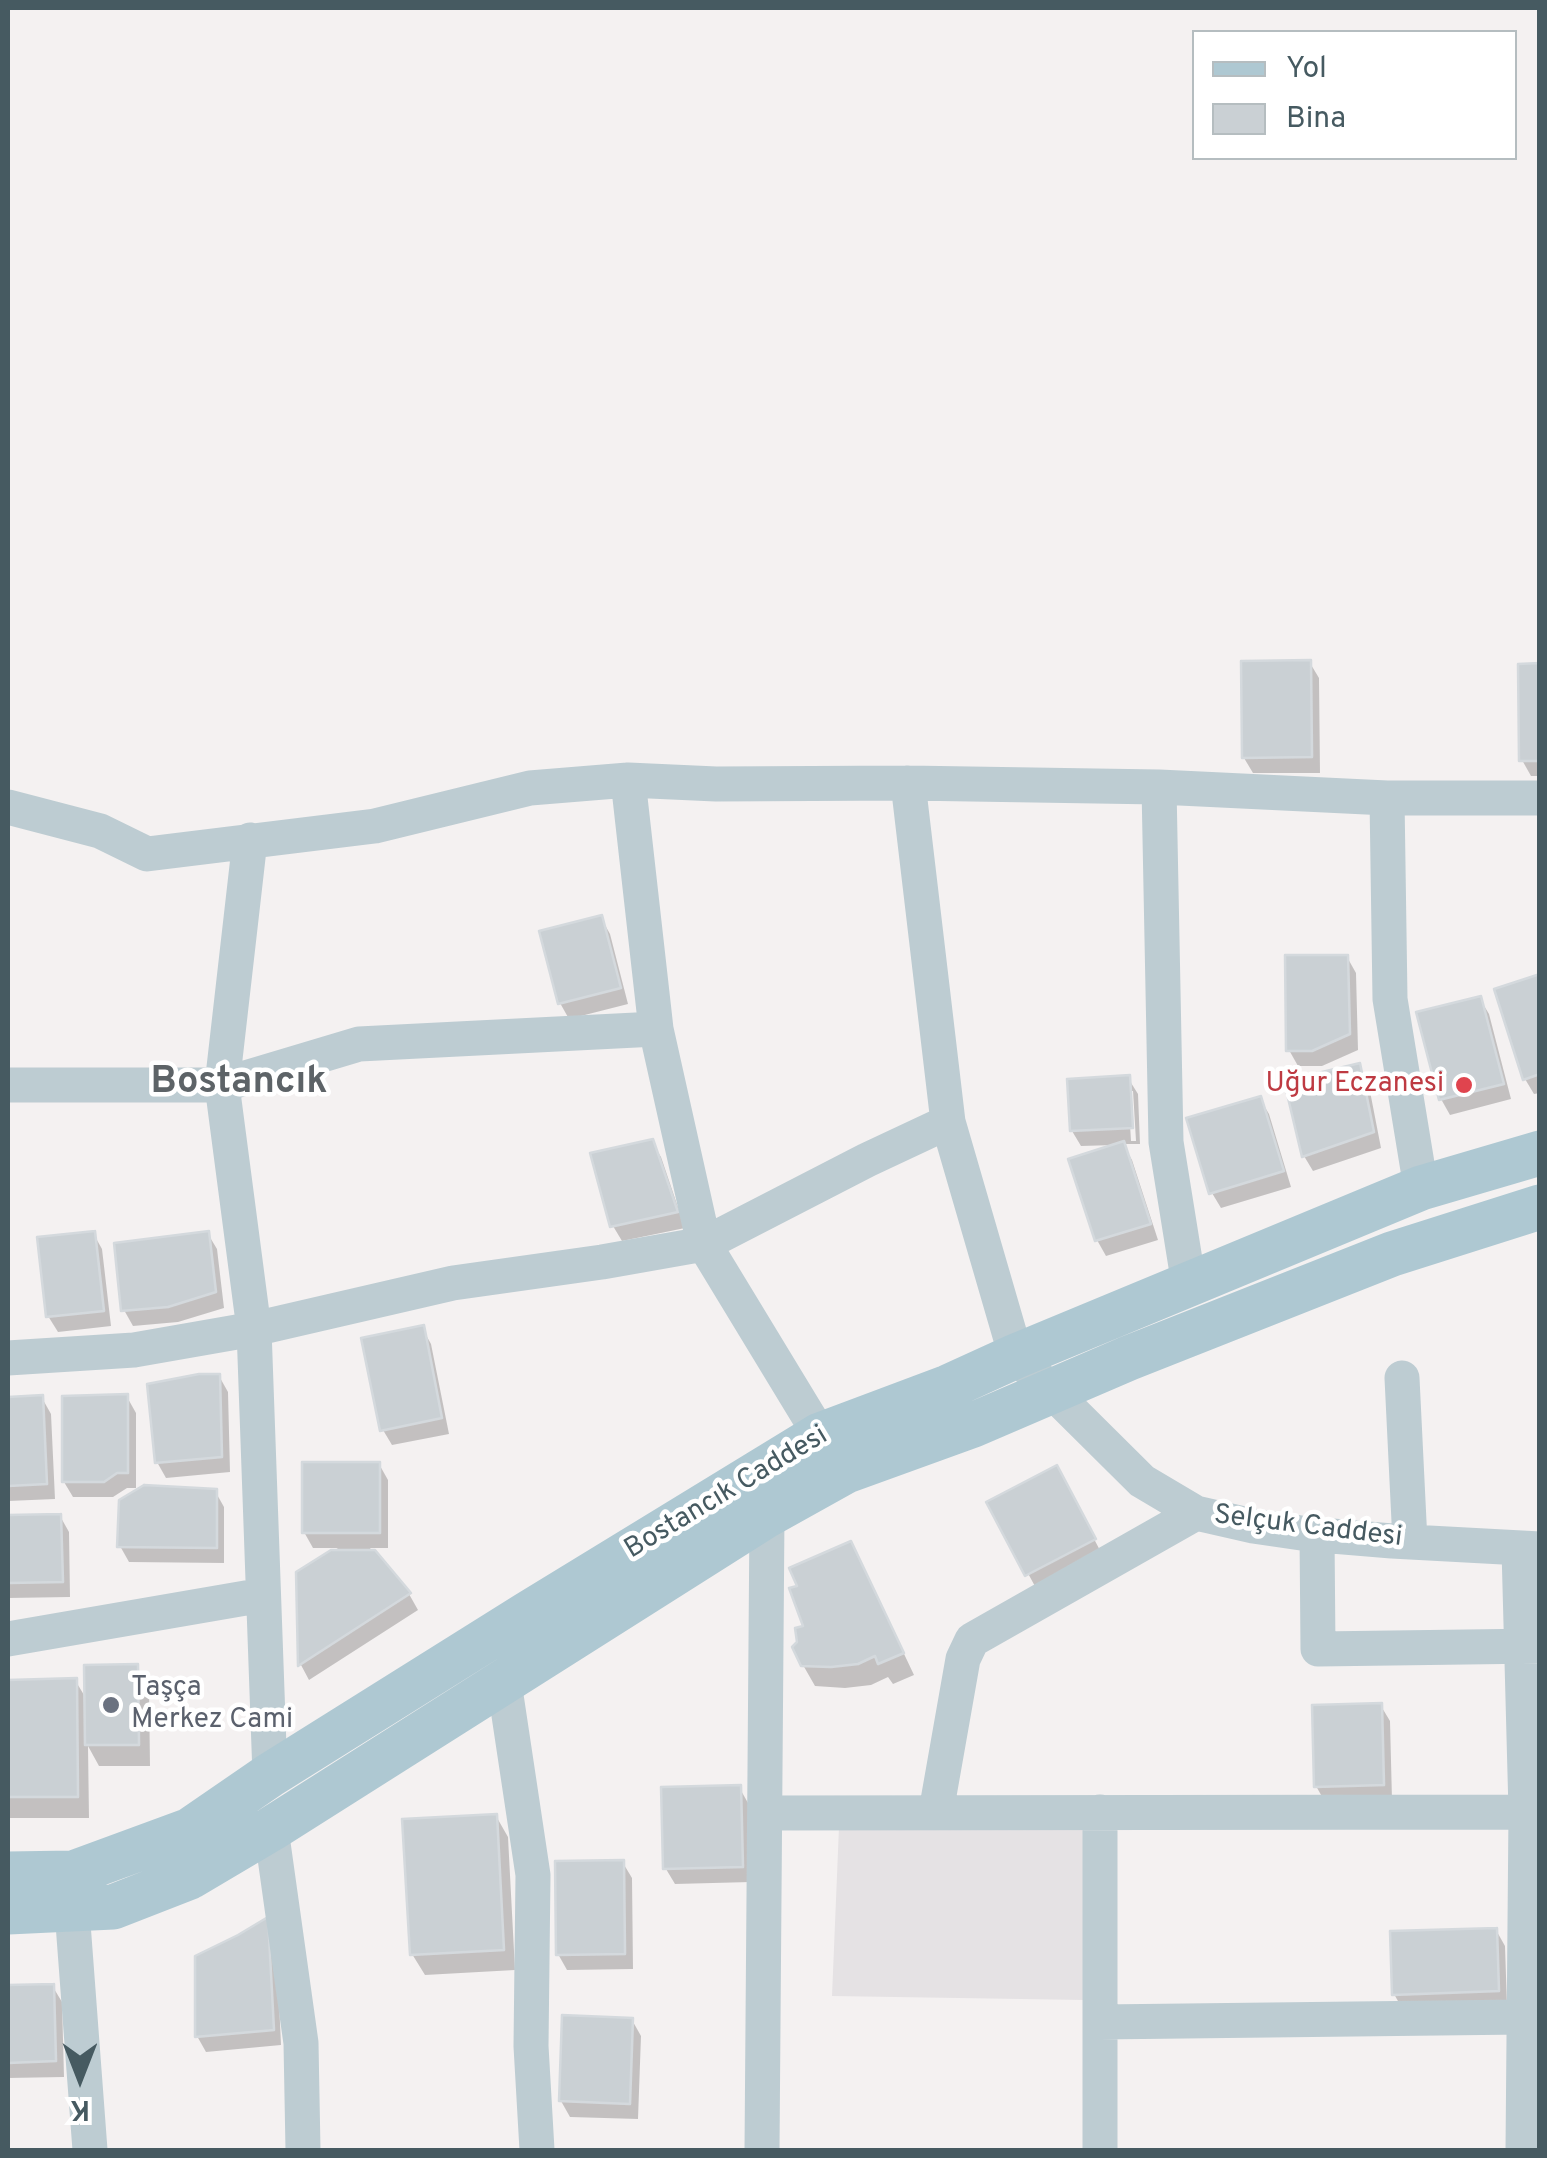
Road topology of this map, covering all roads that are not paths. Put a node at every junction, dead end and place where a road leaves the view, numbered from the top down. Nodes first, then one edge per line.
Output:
1 (628, 780) junction
2 (908, 783) junction
3 (1159, 786) junction
4 (1388, 798) junction
5 (1540, 798) edge
6 (8, 807) edge
7 (250, 840) junction
8 (656, 1029) junction
9 (8, 1085) edge
10 (222, 1085) junction
11 (948, 1122) junction
12 (1540, 1153) edge
13 (1420, 1188) junction
14 (1540, 1207) edge
15 (704, 1244) junction
16 (1190, 1285) junction
17 (254, 1329) junction
18 (1016, 1356) junction
19 (8, 1358) edge
20 (1402, 1378) dead end
21 (1051, 1392) junction
22 (820, 1435) junction
23 (1196, 1513) junction
24 (768, 1515) junction
25 (1317, 1534) junction
26 (1410, 1542) junction
27 (1529, 1549) edge
28 (262, 1595) junction
29 (8, 1639) edge
30 (1530, 1646) edge
31 (504, 1682) junction
32 (270, 1774) junction
33 (936, 1812) junction
34 (1100, 1812) junction
35 (1533, 1812) edge
36 (765, 1813) junction
37 (271, 1829) junction
38 (8, 1874) edge
39 (72, 1910) junction
40 (8, 1912) edge
41 (1532, 1976) edge
42 (1524, 2017) junction
43 (1100, 2022) junction
44 (1531, 2088) edge
45 (90, 2150) edge
46 (303, 2150) edge
47 (536, 2150) edge
48 (762, 2150) edge
49 (1100, 2150) edge
50 (1523, 2150) edge

1 - 2 street
1 - 7 street
1 - 8 street
2 - 3 street
2 - 11 street
3 - 4 street
3 - 16 street
4 - 5 street
4 - 13 street
6 - 7 street
7 - 10 street
8 - 10 street
8 - 15 street
9 - 10 street
10 - 17 street
11 - 15 street
11 - 18 street
12 - 13 main road, Bostancık Caddesi
13 - 16 main road, Bostancık Caddesi
14 - 21 main road, Bostancık Caddesi
15 - 17 street
15 - 22 street
16 - 18 main road, Bostancık Caddesi
17 - 19 street
17 - 28 street
18 - 21 street, Selçuk Caddesi
18 - 22 main road, Bostancık Caddesi
20 - 26 street
21 - 23 street, Selçuk Caddesi
21 - 24 main road, Bostancık Caddesi
22 - 32 main road, Bostancık Caddesi
23 - 25 street, Selçuk Caddesi
23 - 33 street
24 - 31 main road, Bostancık Caddesi
24 - 36 street
25 - 26 street, Selçuk Caddesi
25 - 30 street
26 - 27 street, Selçuk Caddesi
27 - 30 street
28 - 29 street
28 - 32 street
30 - 35 street
31 - 37 main road, Bostancık Caddesi
31 - 47 street
32 - 38 main road, Bostancık Caddesi
33 - 34 street
33 - 36 street
34 - 35 street
34 - 43 street
35 - 41 street
36 - 48 street
37 - 39 main road, Bostancık Caddesi
37 - 46 street
39 - 40 main road, Bostancık Caddesi
39 - 45 street
41 - 42 street
42 - 43 street
42 - 44 street
43 - 49 street
44 - 50 street

